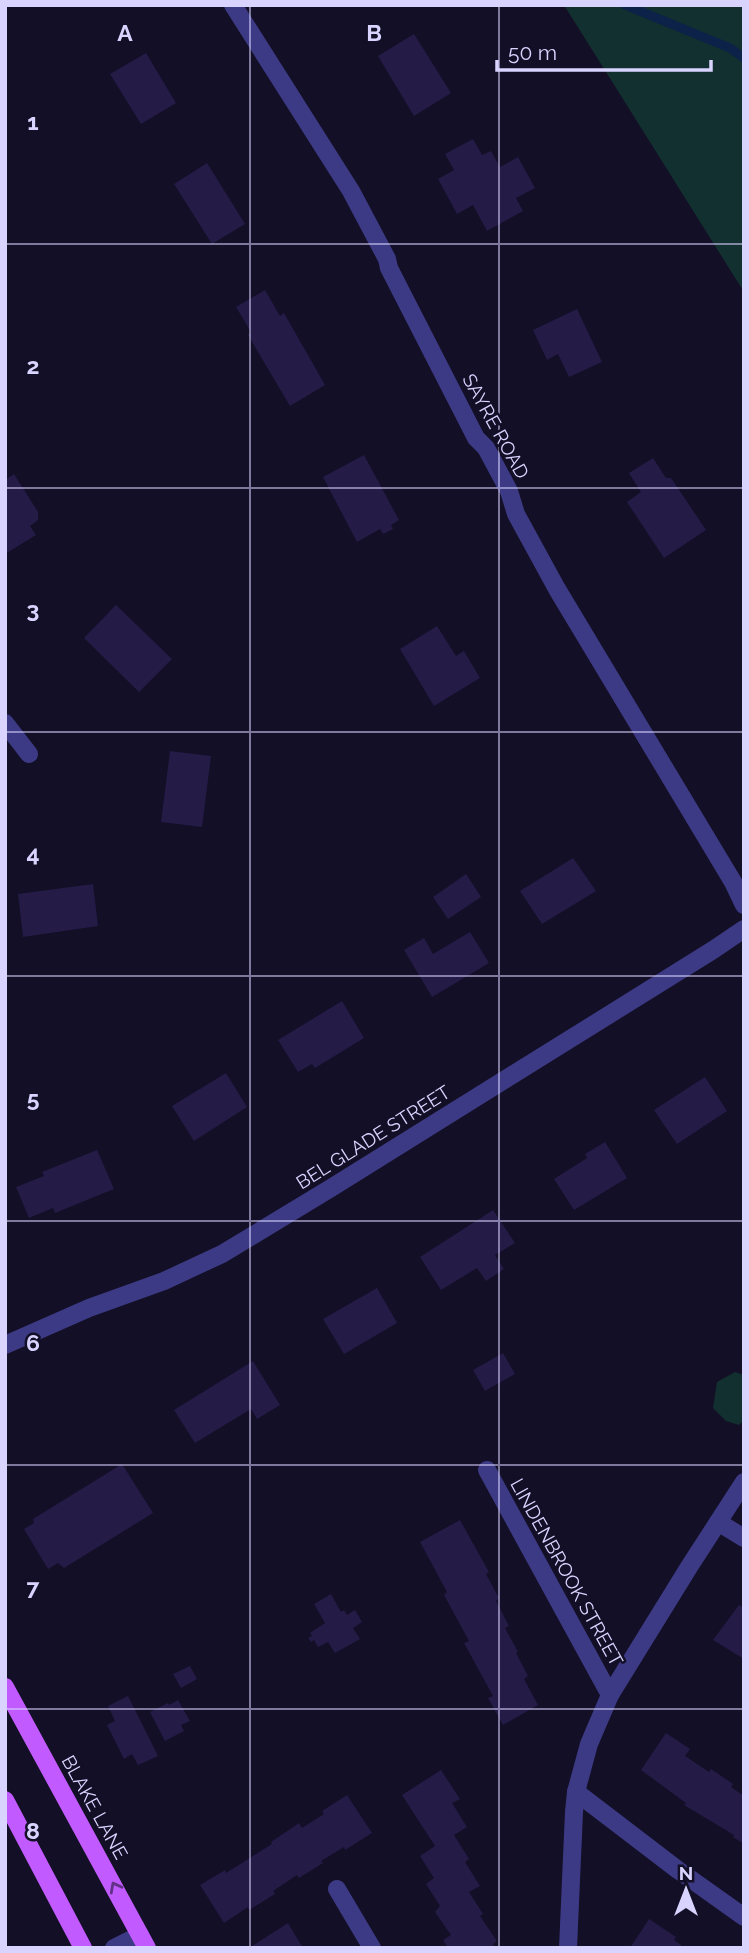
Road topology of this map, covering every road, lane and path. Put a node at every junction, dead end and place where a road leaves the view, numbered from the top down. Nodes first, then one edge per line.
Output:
1 (233, 5) edge
2 (5, 723) edge
3 (29, 754) dead end
4 (744, 905) edge
5 (744, 929) edge
6 (5, 1345) edge
7 (487, 1471) dead end
8 (744, 1482) edge
9 (718, 1522) junction
10 (744, 1538) edge
11 (5, 1687) edge
12 (610, 1695) junction
13 (576, 1792) junction
14 (5, 1800) edge
15 (337, 1889) dead end
16 (744, 1917) edge
17 (143, 1941) edge
18 (83, 1948) edge
19 (114, 1948) edge
20 (372, 1948) edge
21 (568, 1948) edge

1 - 4 street, SAYRE ROAD
2 - 3 street
5 - 6 street, BEL GLADE STREET
7 - 12 street, LINDENBROOK STREET
8 - 9 street, LINDENBROOK STREET
9 - 10 street
9 - 12 street, LINDENBROOK STREET
17 -> 11 main road, BLAKE LANE
12 - 13 street, LINDENBROOK STREET
13 - 16 street
13 - 21 street, LINDENBROOK STREET
14 - 18 main road
15 - 20 street
17 - 19 street

